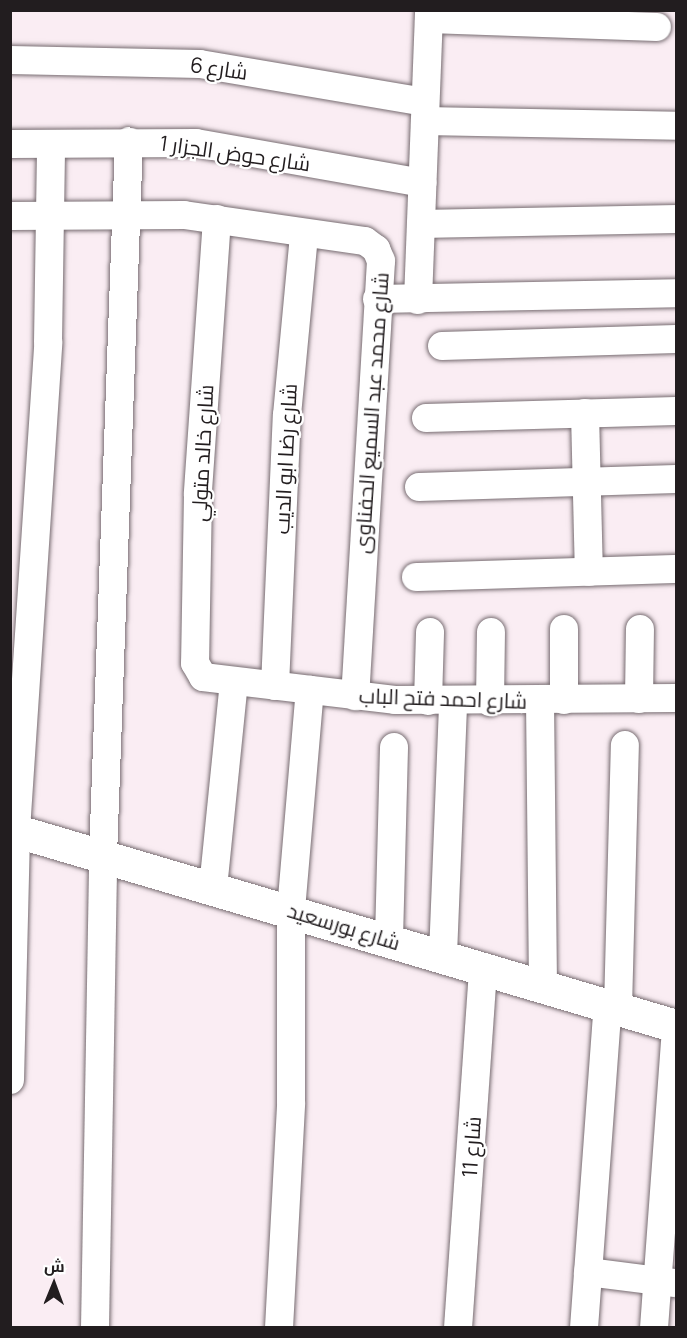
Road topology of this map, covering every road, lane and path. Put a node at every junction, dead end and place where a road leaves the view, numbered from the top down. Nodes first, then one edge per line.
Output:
1 (429, 14) edge
2 (577, 17) edge
3 (664, 22) edge
4 (10, 60) edge
5 (425, 111) junction
6 (676, 126) edge
7 (129, 141) junction
8 (10, 144) edge
9 (51, 145) junction
10 (422, 183) junction
11 (129, 213) junction
12 (50, 215) junction
13 (10, 216) edge
14 (217, 219) junction
15 (676, 219) edge
16 (421, 225) junction
17 (304, 234) junction
18 (676, 293) edge
19 (377, 299) junction
20 (418, 300) junction
21 (676, 339) edge
22 (442, 346) dead end
23 (676, 411) edge
24 (585, 413) junction
25 (426, 418) dead end
26 (676, 479) edge
27 (587, 481) junction
28 (419, 487) dead end
29 (676, 568) edge
30 (589, 572) junction
31 (416, 577) dead end
32 (564, 629) dead end
33 (640, 630) dead end
34 (429, 632) dead end
35 (491, 632) dead end
36 (222, 681) junction
37 (275, 686) junction
38 (310, 690) junction
39 (355, 696) junction
40 (676, 698) edge
41 (639, 699) junction
42 (552, 700) junction
43 (440, 702) junction
44 (490, 702) junction
45 (625, 746) dead end
46 (394, 747) dead end
47 (13, 829) edge
48 (103, 856) junction
49 (213, 888) junction
50 (291, 910) junction
51 (389, 939) junction
52 (443, 955) junction
53 (483, 967) junction
54 (543, 985) junction
55 (613, 1007) junction
56 (676, 1025) edge
57 (10, 1080) edge
58 (588, 1272) junction
59 (667, 1282) edge
60 (95, 1328) edge
61 (279, 1328) edge
62 (458, 1328) edge
63 (584, 1328) edge
64 (654, 1328) edge

1 - 2 street
1 - 5 street
2 - 3 street
4 - 5 street, شارع 6
5 - 6 street, شارع 6
5 - 10 street
7 - 9 street, شارع حوض الجزار 1
7 - 10 street, شارع حوض الجزار 1
7 - 11 street
8 - 9 street, شارع حوض الجزار 1
9 - 12 street
10 - 16 street
11 - 12 street, شارع محمد عبد السميع الحفناوى
11 - 14 street, شارع محمد عبد السميع الحفناوى
11 - 48 street
12 - 13 street, شارع محمد عبد السميع الحفناوى
12 - 47 street
14 - 17 street, شارع محمد عبد السميع الحفناوى
14 - 36 street, شارع خالد متولي
15 - 16 street
16 - 20 street
17 - 19 street, شارع محمد عبد السميع الحفناوى
17 - 37 street, شارع رضا ابو الديب
18 - 20 street
19 - 20 street
19 - 39 street, شارع محمد عبد السميع الحفناوى
21 - 22 street
23 - 24 street
24 - 25 street
24 - 27 street
26 - 27 street
27 - 28 street
27 - 30 street
29 - 30 street
30 - 31 street
32 - 42 street
33 - 41 street
34 - 43 street
35 - 44 street
36 - 37 street, شارع احمد فتح الباب
36 - 49 street
37 - 38 street, شارع احمد فتح الباب
38 - 39 street, شارع احمد فتح الباب
38 - 50 street
39 - 43 street, شارع احمد فتح الباب
40 - 41 street, شارع احمد فتح الباب
41 - 42 street, شارع احمد فتح الباب
42 - 44 street, شارع احمد فتح الباب
42 - 54 street
43 - 44 street, شارع احمد فتح الباب
43 - 52 street
45 - 55 street
46 - 51 street
47 - 48 main road, شارع بورسعيد
47 - 57 street
48 - 49 main road, شارع بورسعيد
48 - 60 street
49 - 50 main road, شارع بورسعيد
50 - 51 main road, شارع بورسعيد
50 - 61 street
51 - 52 main road, شارع بورسعيد
52 - 53 main road, شارع بورسعيد
53 - 54 main road, شارع بورسعيد
53 - 62 street, شارع 11
54 - 55 main road, شارع بورسعيد
55 - 56 main road, شارع بورسعيد
55 - 58 street
56 - 59 street
58 - 59 street
58 - 63 street
59 - 64 street

